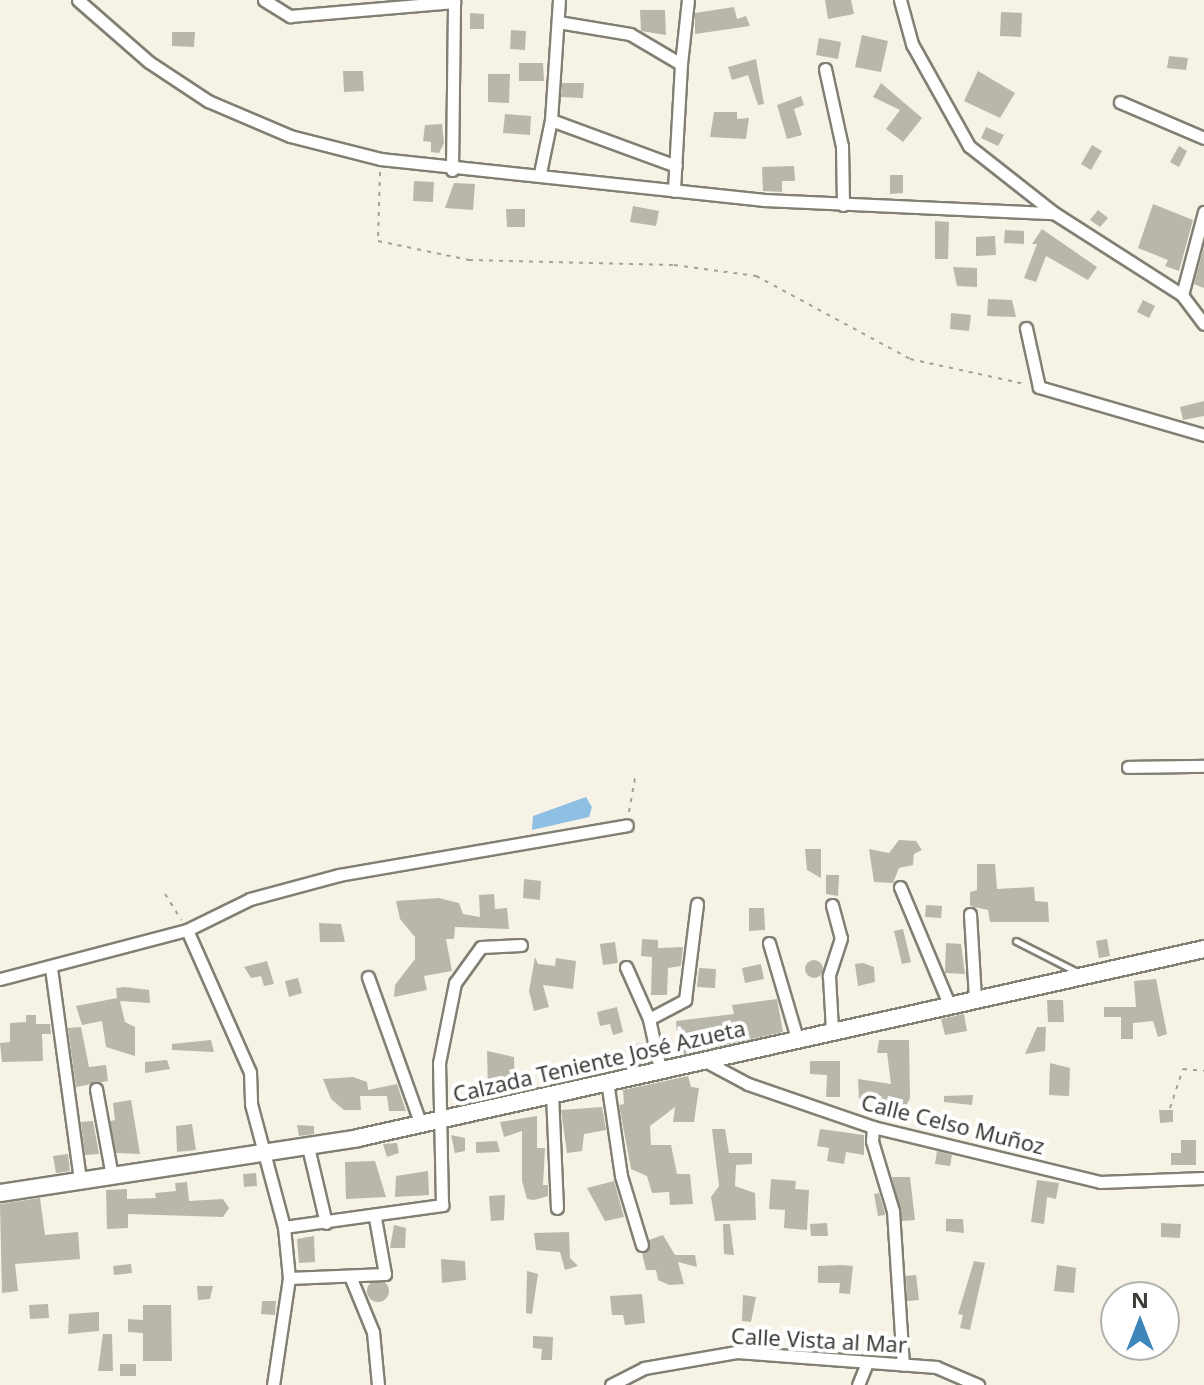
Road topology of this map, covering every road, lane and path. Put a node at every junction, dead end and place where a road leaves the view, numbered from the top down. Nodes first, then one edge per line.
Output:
1 (78, 0) edge
2 (264, 0) edge
3 (559, 0) edge
4 (688, 0) edge
5 (900, 0) edge
6 (454, 1) edge
7 (558, 22) junction
8 (681, 64) junction
9 (825, 69) dead end
10 (1120, 102) dead end
11 (551, 120) junction
12 (1204, 138) edge
13 (381, 159) junction
14 (676, 166) junction
15 (452, 170) junction
16 (540, 173) junction
17 (674, 191) junction
18 (843, 205) junction
19 (1204, 212) edge
20 (1054, 213) junction
21 (1182, 295) junction
22 (1204, 324) edge
23 (1026, 328) dead end
24 (1039, 387) junction
25 (1204, 435) edge
26 (1204, 766) edge
27 (1128, 767) dead end
28 (636, 774) dead end
29 (627, 825) joint
30 (900, 887) dead end
31 (165, 894) dead end
32 (697, 904) dead end
33 (832, 905) dead end
34 (970, 914) dead end
35 (187, 930) junction
36 (1016, 941) dead end
37 (769, 943) dead end
38 (521, 945) dead end
39 (1204, 949) edge
40 (626, 967) dead end
41 (51, 968) junction
42 (1081, 975) junction
43 (368, 977) dead end
44 (0, 979) edge
45 (975, 998) junction
46 (949, 1004) junction
47 (649, 1019) junction
48 (832, 1030) junction
49 (797, 1038) junction
50 (702, 1060) junction
51 (660, 1069) junction
52 (1204, 1071) edge
53 (607, 1081) junction
54 (96, 1089) dead end
55 (552, 1094) junction
56 (1170, 1108) dead end
57 (441, 1119) junction
58 (421, 1125) junction
59 (873, 1127) junction
60 (308, 1147) junction
61 (264, 1153) junction
62 (112, 1176) junction
63 (1204, 1178) edge
64 (80, 1181) junction
65 (0, 1193) edge
66 (557, 1208) dead end
67 (375, 1218) junction
68 (326, 1223) junction
69 (284, 1227) junction
70 (642, 1245) dead end
71 (350, 1276) junction
72 (289, 1278) junction
73 (867, 1363) junction
74 (903, 1365) junction
75 (273, 1385) edge
76 (378, 1385) edge
77 (611, 1385) edge
78 (858, 1385) edge
79 (978, 1385) edge

1 - 13 street
2 - 6 street
3 - 7 street
4 - 8 street
5 - 20 street
6 - 15 street
7 - 8 street
7 - 11 street
8 - 14 street
9 - 18 street
10 - 12 street
11 - 14 street
11 - 16 street
13 - 15 street
13 - 24 path
14 - 17 street
15 - 16 street
16 - 17 street
17 - 18 street
18 - 20 street
19 - 21 street
20 - 21 street
21 - 22 street
23 - 24 street
24 - 25 street
26 - 27 street
28 - 29 path
29 - 35 street
30 - 46 street
31 - 35 path
32 - 47 street
33 - 48 street
34 - 45 street
35 - 41 street
35 - 61 street
36 - 42 lane
37 - 49 street
38 - 57 street
39 - 42 main road, Calzada Teniente José Azueta
40 - 47 street
41 - 44 street
41 - 64 street
42 - 45 main road, Calzada Teniente José Azueta
43 - 58 street
45 - 46 main road, Calzada Teniente José Azueta
46 - 48 main road, Calzada Teniente José Azueta
47 - 51 street
48 - 49 main road, Calzada Teniente José Azueta
49 - 50 main road, Calzada Teniente José Azueta
50 - 51 main road, Calzada Teniente José Azueta
50 - 59 street, Calle Celso Muñoz
51 - 53 main road, Calzada Teniente José Azueta
52 - 56 path
53 - 55 main road, Calzada Teniente José Azueta
53 - 70 street
54 - 62 street
55 - 57 main road, Calzada Teniente José Azueta
55 - 66 street
57 - 58 main road, Calzada Teniente José Azueta
57 - 67 street
58 - 60 main road, Calzada Teniente José Azueta
59 - 63 street, Calle Celso Muñoz
59 - 74 street
60 - 61 main road, Calzada Teniente José Azueta
60 - 68 street
61 - 62 main road, Calzada Teniente José Azueta
61 - 69 street
62 - 64 main road, Calzada Teniente José Azueta
64 - 65 main road, Calzada Teniente José Azueta
67 - 68 street
67 - 71 street
68 - 69 street
69 - 72 street
71 - 72 street
71 - 76 street
72 - 75 street
73 - 74 street, Calle Vista al Mar
73 - 77 street, Calle Vista al Mar
73 - 78 street
74 - 79 street, Calle Vista al Mar

